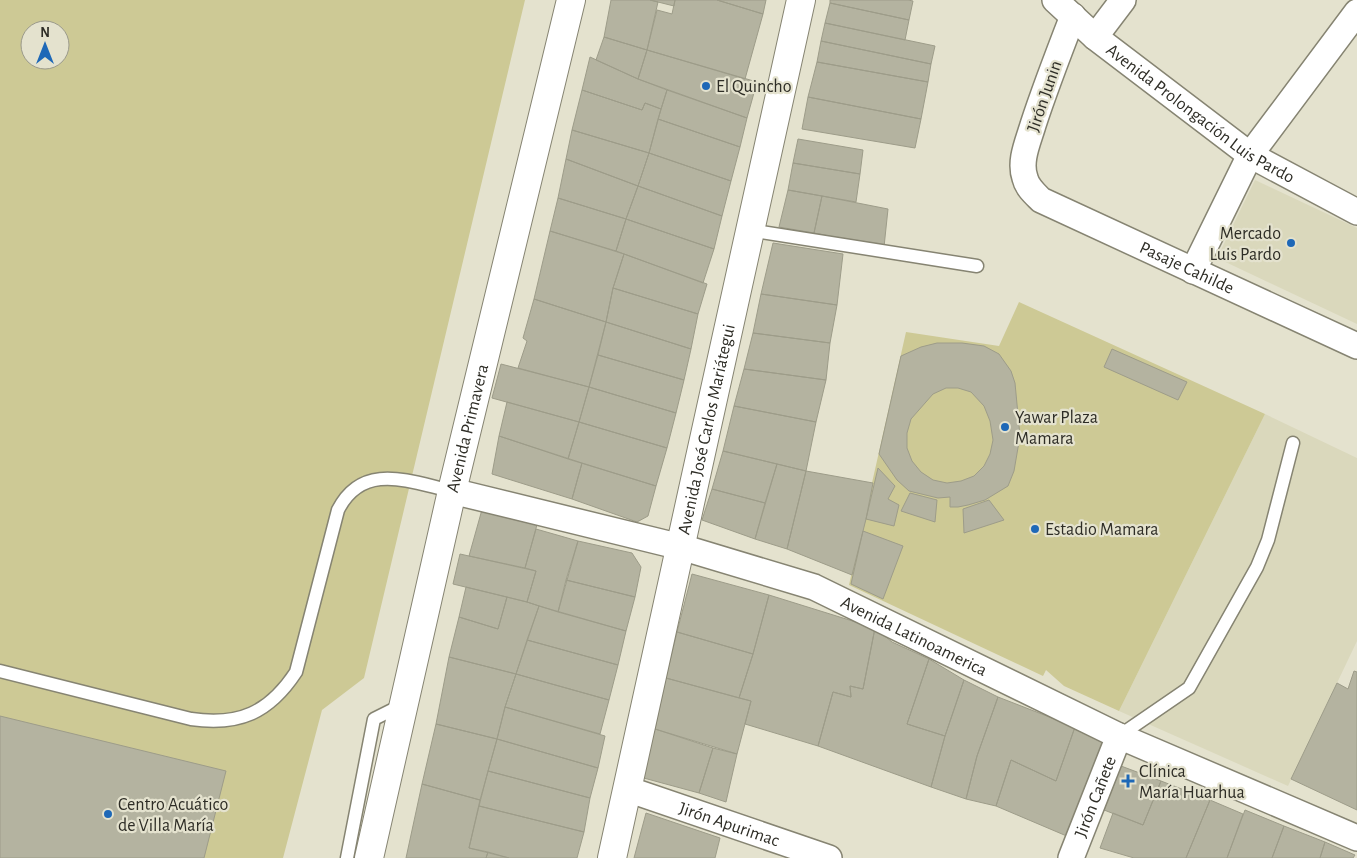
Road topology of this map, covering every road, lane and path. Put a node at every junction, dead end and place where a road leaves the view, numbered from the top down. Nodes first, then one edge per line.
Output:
1 (571, 0) edge
2 (801, 0) edge
3 (1123, 0) edge
4 (1064, 8) edge
5 (1357, 12) edge
6 (1095, 37) junction
7 (1250, 155) junction
8 (1024, 178) joint
9 (1357, 212) edge
10 (749, 230) junction
11 (977, 266) dead end
12 (1193, 271) junction
13 (1357, 346) edge
14 (1293, 443) dead end
15 (452, 491) junction
16 (681, 547) junction
17 (0, 671) edge
18 (404, 704) junction
19 (1119, 736) junction
20 (627, 789) junction
21 (1357, 838) edge
22 (347, 858) edge
23 (369, 858) edge
24 (612, 858) edge
25 (829, 858) edge
26 (1071, 858) edge

1 - 15 street, Avenida Primavera
2 - 10 street, Avenida José Carlos Mariátegui
3 - 6 street
4 - 6 street, Avenida Prolongación Luis Pardo
4 - 8 street, Jirón Junin
5 - 7 street
6 - 7 street, Avenida Prolongación Luis Pardo
7 - 9 street, Avenida Prolongación Luis Pardo
7 - 12 street
8 - 12 street, Pasaje Cahilde
10 - 11 lane
10 - 16 street, Avenida José Carlos Mariátegui
12 - 13 street, Pasaje Cahilde
14 - 19 lane
15 - 16 street, Avenida Latinoamerica
15 - 17 lane
15 - 18 street, Avenida Primavera
16 - 19 street, Avenida Latinoamerica
16 - 20 street, Avenida José Carlos Mariátegui
18 - 22 lane
18 - 23 street, Avenida Primavera
19 - 21 street, Avenida Latinoamerica
19 - 26 street, Jirón Cañete
20 - 24 street, Avenida José Carlos Mariátegui
20 - 25 street, Jirón Apurimac

